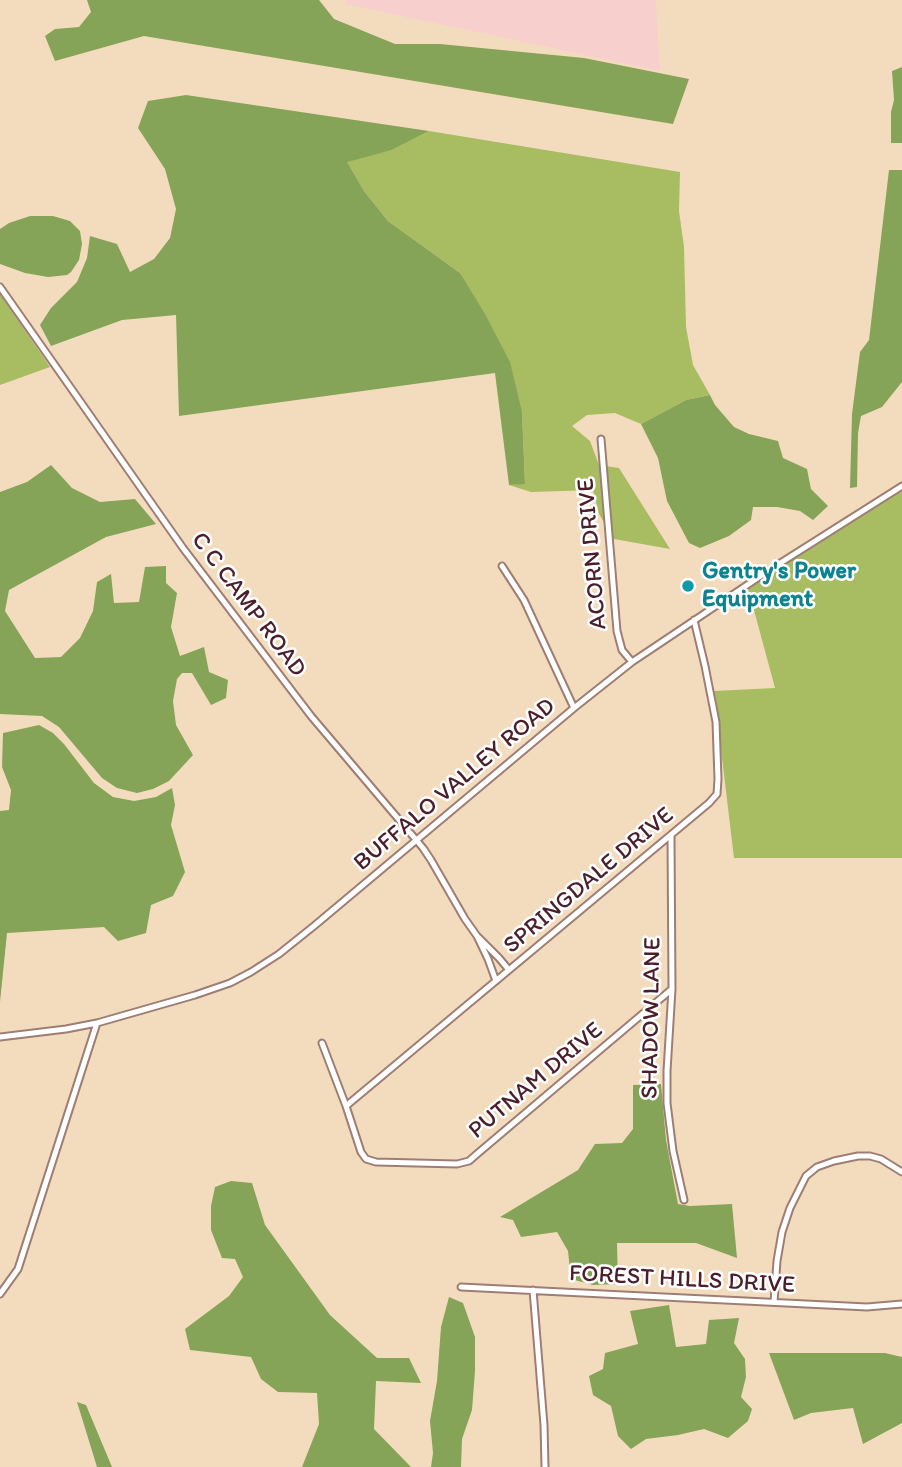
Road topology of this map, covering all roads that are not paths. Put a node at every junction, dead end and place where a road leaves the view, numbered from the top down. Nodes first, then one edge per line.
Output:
1 (0, 288) edge
2 (601, 439) dead end
3 (902, 486) edge
4 (502, 566) dead end
5 (694, 620) junction
6 (632, 662) junction
7 (574, 708) junction
8 (671, 835) junction
9 (416, 842) junction
10 (477, 936) junction
11 (509, 970) junction
12 (496, 981) junction
13 (672, 989) junction
14 (97, 1023) junction
15 (0, 1037) edge
16 (322, 1043) dead end
17 (346, 1107) junction
18 (902, 1172) edge
19 (684, 1200) dead end
20 (461, 1287) dead end
21 (533, 1290) junction
22 (0, 1294) edge
23 (774, 1302) junction
24 (902, 1304) edge
25 (545, 1467) edge

1 - 9 street, C C CAMP ROAD
2 - 6 street, ACORN DRIVE
3 - 5 street, BUFFALO VALLEY ROAD
4 - 7 street
5 - 6 street, BUFFALO VALLEY ROAD
5 - 8 street, SPRINGDALE DRIVE
6 - 7 street, BUFFALO VALLEY ROAD
7 - 9 street, BUFFALO VALLEY ROAD
8 - 11 street, SPRINGDALE DRIVE
8 - 13 street, SHADOW LANE
9 - 10 street, C C CAMP ROAD
9 - 14 street, BUFFALO VALLEY ROAD
10 - 11 street
10 - 12 street
11 - 12 street, SPRINGDALE DRIVE
12 - 17 street, SPRINGDALE DRIVE
13 - 17 street, PUTNAM DRIVE
13 - 19 street, SHADOW LANE
14 - 15 street, BUFFALO VALLEY ROAD
14 - 22 street
16 - 17 street, PUTNAM DRIVE
18 - 23 street
20 - 21 street, FOREST HILLS DRIVE
21 - 23 street, FOREST HILLS DRIVE
21 - 25 street
23 - 24 street, FOREST HILLS DRIVE

